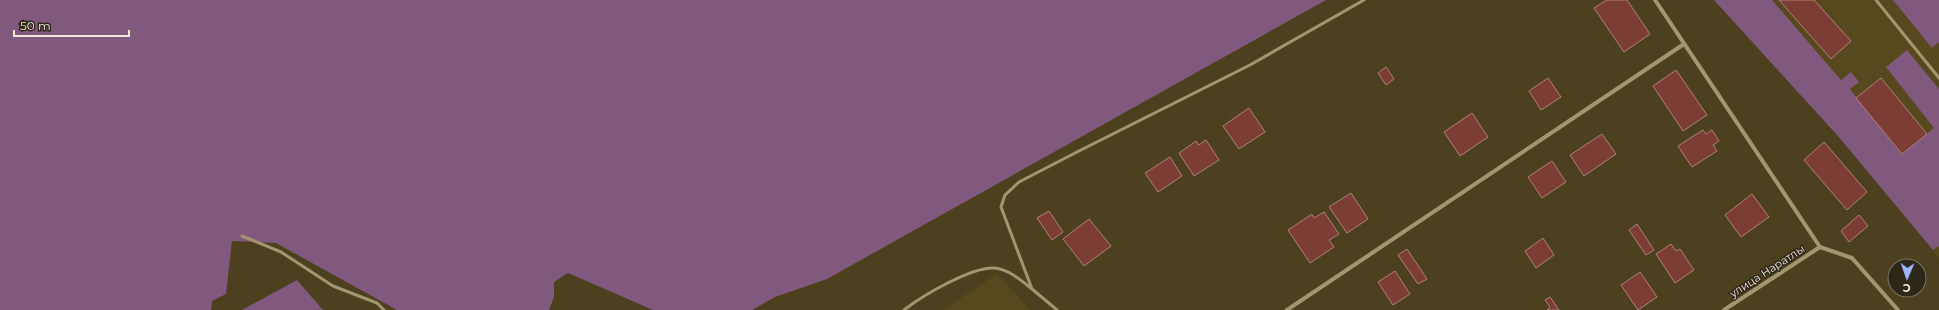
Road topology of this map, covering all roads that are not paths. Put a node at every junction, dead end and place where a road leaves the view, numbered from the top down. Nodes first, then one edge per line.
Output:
1 (1364, 0) edge
2 (1655, 0) edge
3 (1876, 0) edge
4 (1684, 44) junction
5 (1939, 78) edge
6 (242, 236) dead end
7 (1820, 247) junction
8 (1032, 289) junction
9 (384, 310) edge
10 (904, 310) edge
11 (1057, 310) edge
12 (1287, 310) edge
13 (1724, 310) edge
14 (1898, 310) edge

1 - 8 lane
2 - 4 street
3 - 5 lane
4 - 7 street
4 - 12 street
6 - 9 lane
7 - 13 street, улица Наратлы
7 - 14 street
8 - 10 lane
8 - 11 lane

